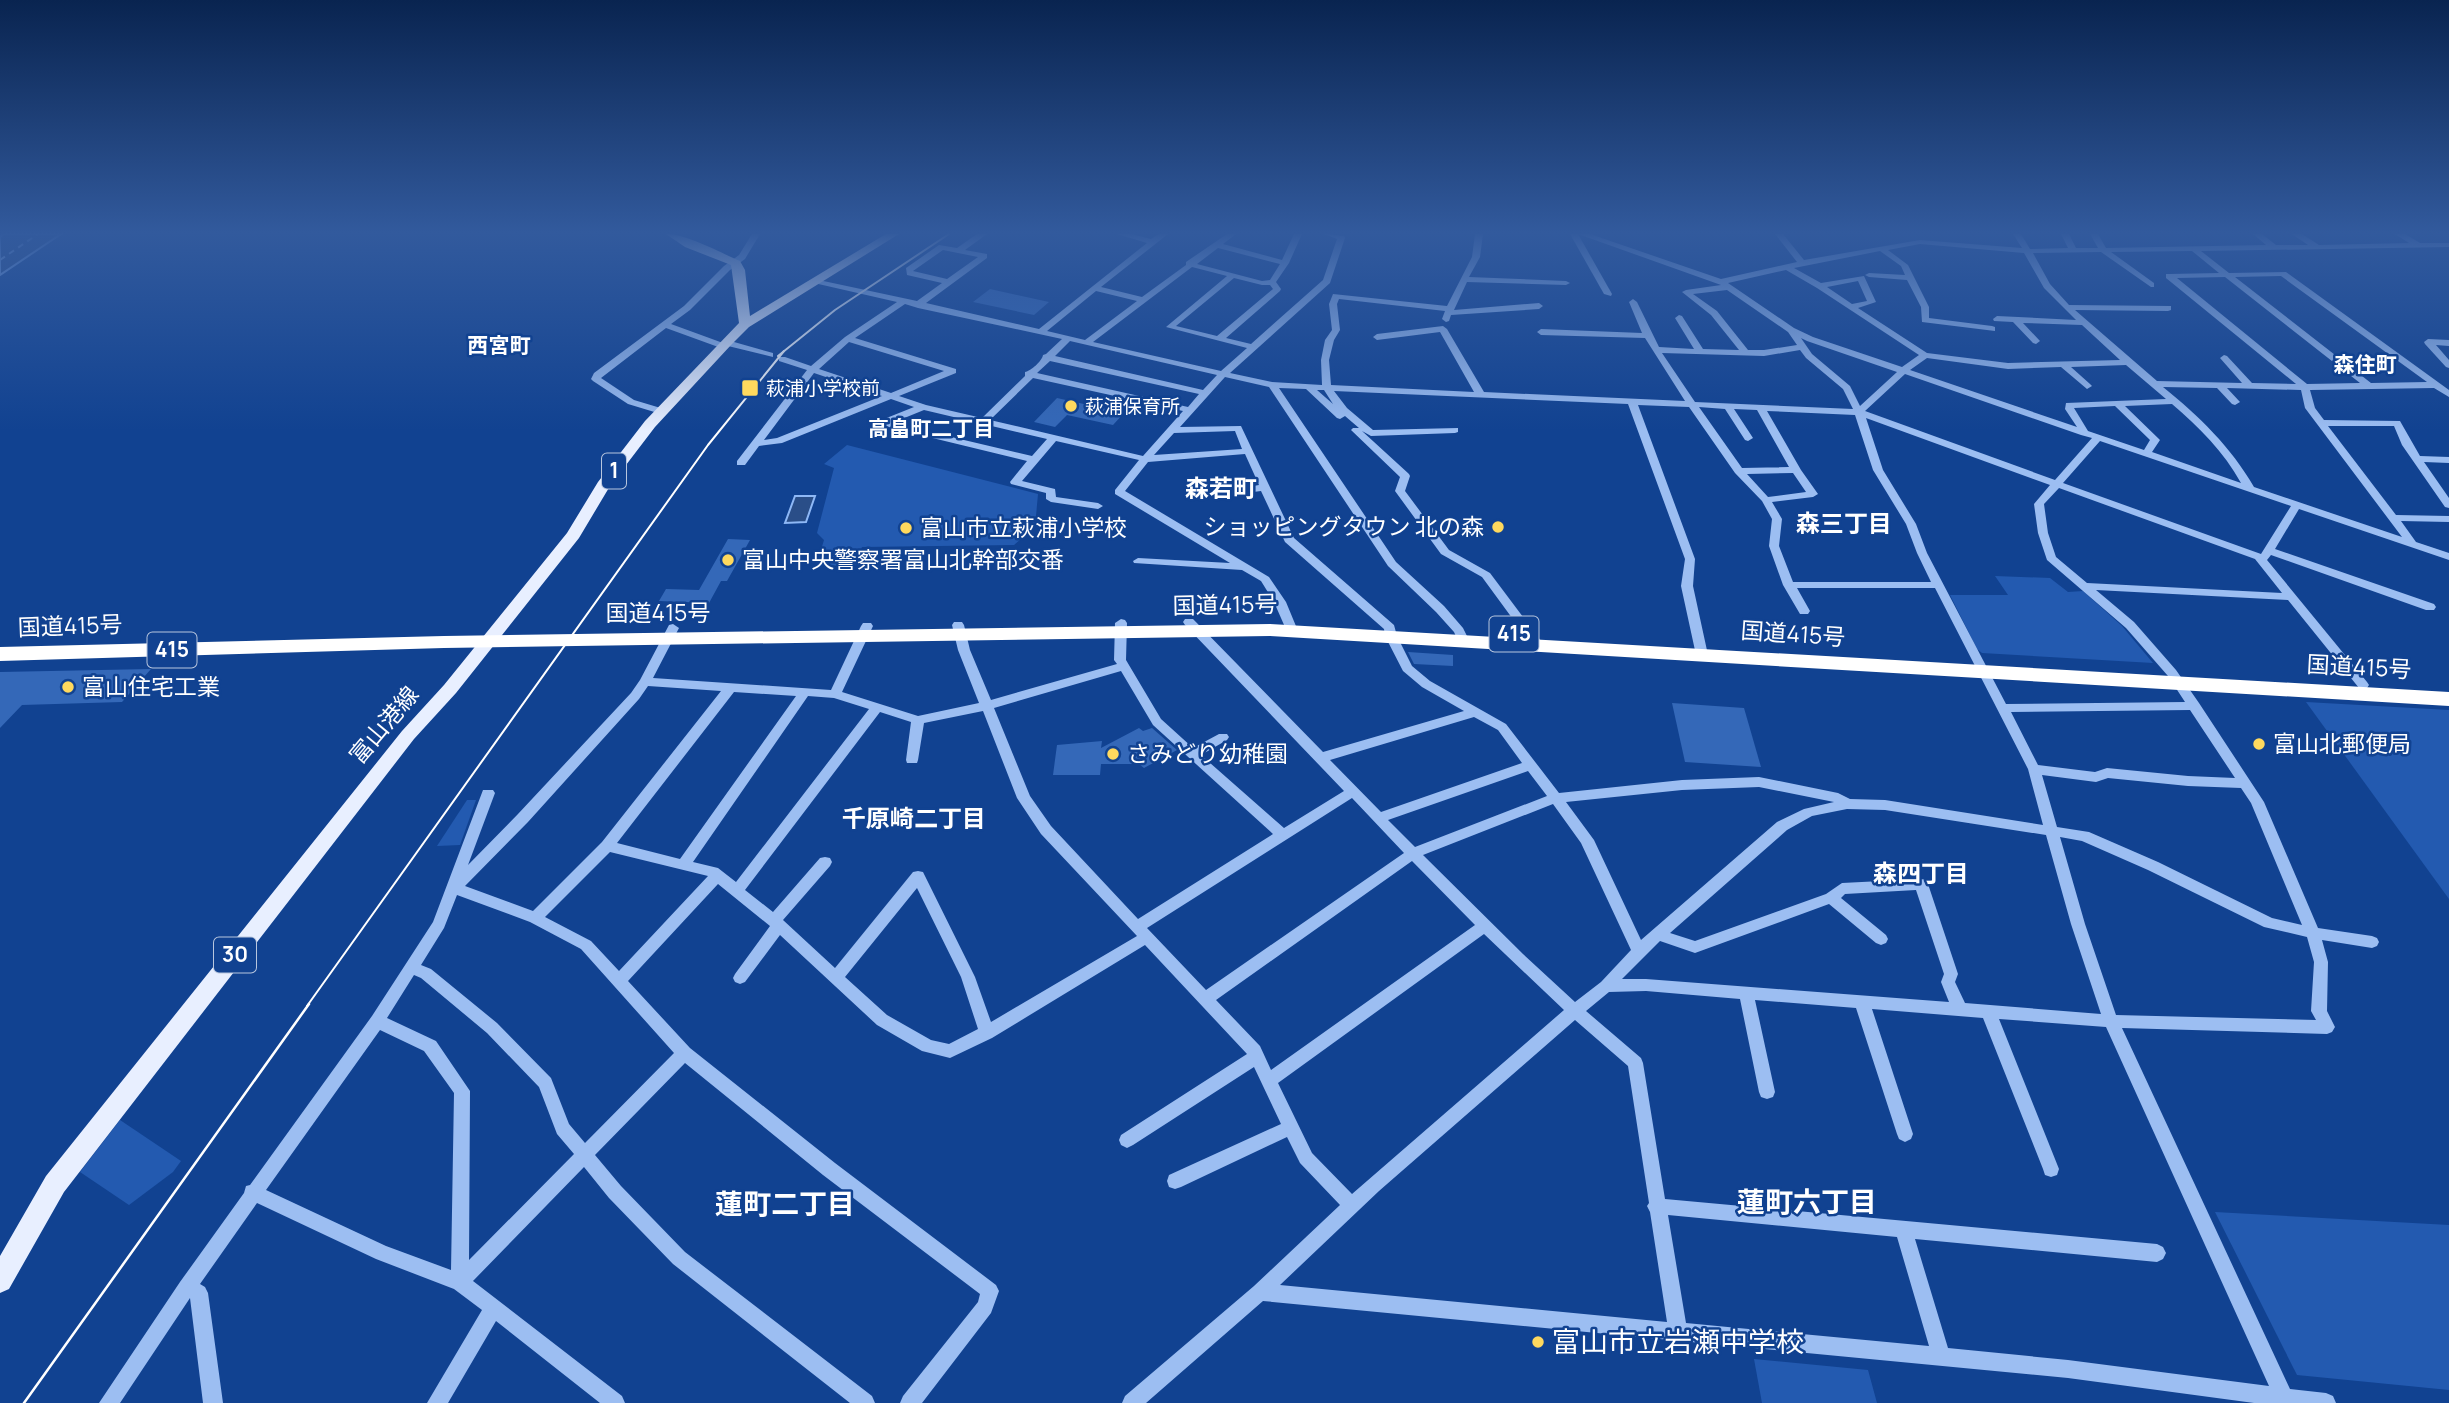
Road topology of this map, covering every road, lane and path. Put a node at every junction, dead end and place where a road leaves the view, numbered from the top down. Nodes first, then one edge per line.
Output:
1 (693, 299) edge
2 (743, 299) edge
3 (786, 299) edge
4 (896, 299) edge
5 (924, 299) edge
6 (1082, 299) edge
7 (1203, 299) edge
8 (1266, 299) edge
9 (1306, 299) edge
10 (1335, 299) edge
11 (1362, 299) edge
12 (1454, 299) edge
13 (1696, 299) edge
14 (1747, 299) edge
15 (1840, 299) edge
16 (1871, 299) edge
17 (1921, 299) edge
18 (2060, 299) edge
19 (2198, 299) edge
20 (2258, 299) edge
21 (2318, 299) edge
22 (1142, 300) edge
23 (903, 301) junction
24 (1633, 302) dead end
25 (918, 304) junction
26 (1539, 306) dead end
27 (1851, 307) junction
28 (2067, 307) junction
29 (2168, 308) dead end
30 (1449, 311) junction
31 (1679, 318) dead end
32 (1997, 319) dead end
33 (2016, 320) junction
34 (2085, 323) junction
35 (746, 324) junction
36 (666, 325) junction
37 (1443, 329) junction
38 (1992, 329) dead end
39 (1791, 330) junction
40 (1042, 331) junction
41 (1541, 331) dead end
42 (1648, 336) junction
43 (1377, 337) dead end
44 (1068, 338) junction
45 (848, 339) junction
46 (1219, 339) junction
47 (2036, 341) dead end
48 (1087, 342) junction
49 (2449, 343) edge
50 (725, 344) junction
51 (1252, 347) junction
52 (1803, 347) junction
53 (1658, 350) junction
54 (1700, 352) junction
55 (1745, 352) junction
56 (769, 355) dead end
57 (1925, 355) junction
58 (1046, 357) junction
59 (2224, 358) dead end
60 (782, 359) dead end
61 (2128, 362) junction
62 (2063, 364) junction
63 (2449, 365) edge
64 (812, 370) junction
65 (1903, 371) junction
66 (1028, 374) junction
67 (1222, 374) junction
68 (2154, 384) junction
69 (1272, 385) junction
70 (2219, 385) junction
71 (2435, 385) junction
72 (2449, 385) edge
73 (2087, 386) dead end
74 (2250, 386) junction
75 (2369, 386) junction
76 (1309, 387) junction
77 (2305, 387) junction
78 (1325, 388) junction
79 (1205, 393) junction
80 (2449, 394) edge
81 (1481, 395) junction
82 (889, 396) junction
83 (1632, 401) junction
84 (2175, 401) junction
85 (2235, 401) dead end
86 (2117, 403) junction
87 (1694, 404) junction
88 (1727, 405) junction
89 (923, 407) junction
90 (1760, 407) junction
91 (1190, 410) junction
92 (661, 411) junction
93 (1859, 412) junction
94 (983, 422) junction
95 (2321, 423) junction
96 (1172, 430) junction
97 (1455, 430) dead end
98 (2084, 433) junction
99 (2098, 437) junction
100 (1053, 438) junction
101 (1748, 438) dead end
102 (758, 443) junction
103 (1249, 451) junction
104 (2146, 454) junction
105 (1145, 458) junction
106 (2418, 459) junction
107 (1034, 460) junction
108 (2449, 460) edge
109 (741, 463) dead end
110 (1796, 470) junction
111 (1739, 471) junction
112 (2055, 483) junction
113 (1265, 487) junction
114 (2250, 489) junction
115 (1218, 495) dead end
116 (1766, 500) junction
117 (2449, 505) edge
118 (1098, 506) dead end
119 (2296, 506) junction
120 (2394, 517) junction
121 (2449, 519) edge
122 (2413, 545) junction
123 (2266, 556) junction
124 (2449, 557) edge
125 (1138, 561) dead end
126 (1246, 568) junction
127 (1940, 585) junction
128 (1789, 586) junction
129 (2082, 586) junction
130 (2292, 597) junction
131 (2430, 607) dead end
132 (1804, 611) dead end
133 (1291, 626) junction
134 (1194, 627) junction
135 (1121, 628) junction
136 (959, 630) junction
137 (865, 631) junction
138 (1390, 632) junction
139 (671, 633) junction
140 (492, 636) junction
141 (1461, 636) junction
142 (1535, 640) junction
143 (0, 644) edge
144 (1701, 650) junction
145 (0, 654) edge
146 (1124, 666) junction
147 (1983, 667) junction
148 (2177, 678) junction
149 (645, 682) junction
150 (2363, 685) junction
151 (730, 688) junction
152 (2449, 690) edge
153 (805, 692) junction
154 (835, 694) junction
155 (2449, 699) edge
156 (986, 706) junction
157 (2195, 706) junction
158 (877, 708) junction
159 (2004, 708) junction
160 (1475, 712) junction
161 (918, 719) junction
162 (1223, 737) dead end
163 (1192, 754) junction
164 (1320, 758) junction
165 (912, 760) dead end
166 (1531, 765) junction
167 (2034, 769) junction
168 (2245, 783) junction
169 (1352, 792) junction
170 (488, 793) dead end
171 (1556, 798) junction
172 (1847, 804) junction
173 (1378, 818) junction
174 (2053, 831) junction
175 (1283, 835) junction
176 (607, 846) junction
177 (1412, 855) junction
178 (825, 862) dead end
179 (683, 865) junction
180 (716, 875) junction
181 (454, 888) junction
182 (736, 892) junction
183 (1831, 898) junction
184 (535, 918) junction
185 (776, 923) junction
186 (1485, 926) junction
187 (1142, 931) junction
188 (2313, 933) junction
189 (1658, 935) junction
190 (1881, 939) dead end
191 (2372, 942) dead end
192 (1639, 951) junction
193 (410, 968) junction
194 (740, 978) dead end
195 (836, 978) junction
196 (619, 981) junction
197 (1606, 986) junction
198 (1746, 992) junction
199 (1205, 999) junction
200 (1862, 1002) junction
201 (1959, 1008) junction
202 (1988, 1011) junction
203 (1573, 1012) junction
204 (377, 1021) junction
205 (2111, 1021) junction
206 (987, 1032) junction
207 (684, 1054) junction
208 (1256, 1057) junction
209 (1268, 1081) junction
210 (1767, 1092) dead end
211 (1291, 1127) junction
212 (1905, 1134) dead end
213 (1127, 1140) dead end
214 (584, 1154) junction
215 (2051, 1169) dead end
216 (1175, 1181) dead end
217 (252, 1192) junction
218 (1351, 1205) junction
219 (1656, 1206) junction
220 (1904, 1230) junction
221 (2157, 1253) dead end
222 (0, 1280) edge
223 (460, 1282) junction
224 (186, 1288) junction
225 (1260, 1292) junction
226 (493, 1309) junction
227 (1678, 1332) junction
228 (1941, 1356) junction
229 (2285, 1399) junction
230 (613, 1402) edge
231 (109, 1403) edge
232 (213, 1403) edge
233 (437, 1403) edge
234 (865, 1403) edge
235 (910, 1403) edge
236 (1132, 1403) edge
237 (2326, 1403) edge

1 - 36 street
2 - 35 main road
3 - 35 main road, 1
4 - 23 street
5 - 25 street
6 - 40 street
7 - 46 street
8 - 46 street
9 - 51 street
10 - 78 street
11 - 30 street
12 - 30 street
13 - 55 street
14 - 39 street
15 - 27 street
16 - 27 street
17 - 38 street
18 - 28 street
19 - 77 street
20 - 75 street
21 - 71 street
22 - 48 street
23 - 25 street
23 - 45 street
24 - 42 street
25 - 40 street
26 - 30 street
27 - 57 street
28 - 29 street
28 - 34 street
30 - 37 street
31 - 54 street
32 - 33 street
33 - 34 street
33 - 47 street
34 - 61 street
35 - 50 main road, 富山港線 / 1
36 - 50 street
36 - 92 street
37 - 43 street
37 - 81 street
39 - 52 street
39 - 65 street
40 - 44 street
41 - 42 street
42 - 53 street
44 - 48 street
44 - 58 street
45 - 64 street
45 - 82 street
46 - 51 street
48 - 67 street
49 - 63 street
50 - 56 street
50 - 92 main road, 富山港線 / 1
51 - 67 street
52 - 55 street
52 - 93 street
53 - 54 street
53 - 87 street
54 - 55 street
57 - 62 street
57 - 65 street
58 - 66 street
58 - 79 street
59 - 74 street
60 - 64 street
61 - 62 street
61 - 68 street
62 - 73 street
64 - 82 street
64 - 102 street
65 - 93 street
65 - 98 street
66 - 91 street
66 - 94 street
67 - 69 street
67 - 79 street
68 - 70 street
68 - 84 street
69 - 76 street
69 - 141 street
70 - 74 street
70 - 85 street
71 - 72 street
71 - 75 street
71 - 80 street
74 - 77 street
75 - 77 street
76 - 78 street
76 - 142 street
77 - 95 street
78 - 81 street
78 - 97 street
79 - 91 street
81 - 83 street
82 - 89 street
82 - 102 street
83 - 87 street
83 - 144 street
84 - 86 street
84 - 114 street
86 - 98 street
86 - 104 street
87 - 88 street
87 - 111 street
88 - 90 street
88 - 101 street
89 - 94 street
89 - 107 street
90 - 93 street
90 - 110 street
91 - 96 street
92 - 140 main road, 富山港線 / 1
93 - 112 street
93 - 127 street
94 - 100 street
95 - 106 street
95 - 120 street
96 - 103 street
96 - 105 street
98 - 99 street
99 - 104 street
99 - 112 street
100 - 105 street
100 - 107 street
102 - 109 street
103 - 105 street
103 - 113 street
104 - 114 street
105 - 126 street
106 - 108 street
106 - 117 street
107 - 118 street
110 - 111 street
110 - 116 street
111 - 116 street
112 - 123 street
112 - 129 street
113 - 115 street
113 - 138 street
114 - 119 street
116 - 128 street
119 - 122 street
119 - 123 street
120 - 121 street
120 - 122 street
122 - 124 street
123 - 130 street
123 - 131 street
125 - 126 street
126 - 133 street
127 - 128 street
127 - 147 street
128 - 132 street
129 - 130 street
129 - 148 street
130 - 150 street
133 - 134 highway, 国道415号 / 415
133 - 138 highway, 国道415号 / 415
134 - 135 highway, 国道415号 / 415
134 - 164 street
135 - 136 highway, 国道415号 / 415
135 - 146 street
136 - 137 highway, 国道415号 / 415
136 - 156 street
137 - 139 highway, 国道415号 / 415
137 - 154 street
138 - 141 highway, 国道415号 / 415
138 - 160 street
139 - 140 highway, 国道415号 / 415
139 - 149 street
140 - 143 highway, 国道415号 / 415
140 - 145 highway, 国道415号 / 415
140 - 222 main road, 富山港線 / 30
141 - 142 highway, 国道415号 / 415
142 - 144 highway, 国道415号 / 415
144 - 147 highway, 国道415号 / 415
146 - 156 street
146 - 163 street
147 - 148 highway, 国道415号 / 415
147 - 159 street
148 - 150 highway, 国道415号 / 415
148 - 155 highway, 国道415号 / 415
148 - 157 street
149 - 151 street
149 - 181 street
150 - 152 highway, 国道415号 / 415
151 - 153 street
151 - 176 street
153 - 154 street
153 - 179 street
154 - 158 street
156 - 161 street
156 - 187 street
157 - 159 street
157 - 168 street
158 - 161 street
158 - 182 street
159 - 167 street
160 - 164 street
160 - 166 street
161 - 165 street
162 - 163 street
163 - 175 street
164 - 169 street
166 - 171 street
166 - 173 street
167 - 168 street
167 - 174 street
168 - 188 street
169 - 173 street
169 - 175 street
170 - 181 street
171 - 172 street
171 - 177 street
171 - 192 street
172 - 174 street
172 - 189 street
173 - 177 street
174 - 188 street
174 - 205 street
175 - 187 street
176 - 179 street
176 - 184 street
177 - 186 street
177 - 199 street
178 - 185 street
179 - 180 street
180 - 182 street
180 - 196 street
181 - 184 street
181 - 193 street
182 - 185 street
183 - 189 street
183 - 190 street
183 - 201 street
184 - 196 street
185 - 194 street
185 - 195 street
186 - 203 street
186 - 209 street
187 - 199 street
187 - 206 street
188 - 191 street
188 - 205 street
189 - 192 street
192 - 197 street
193 - 204 street
193 - 214 street
195 - 206 street
195 - 206 street
196 - 207 street
197 - 198 street
197 - 203 street
198 - 200 street
198 - 210 street
199 - 208 street
200 - 201 street
200 - 212 street
201 - 202 street
202 - 205 street
202 - 215 street
203 - 218 street
203 - 219 street
204 - 217 street
204 - 223 street
205 - 229 street
207 - 214 street
207 - 235 street
208 - 209 street
208 - 213 street
209 - 211 street
211 - 216 street
211 - 218 street
214 - 223 street
214 - 234 street
217 - 223 street
217 - 224 street
218 - 225 street
219 - 220 street
219 - 227 street
220 - 221 street
220 - 228 street
223 - 226 street
224 - 231 street
224 - 232 street
225 - 227 street
225 - 236 street
226 - 230 street
226 - 233 street
227 - 228 street
228 - 229 street
229 - 237 street

